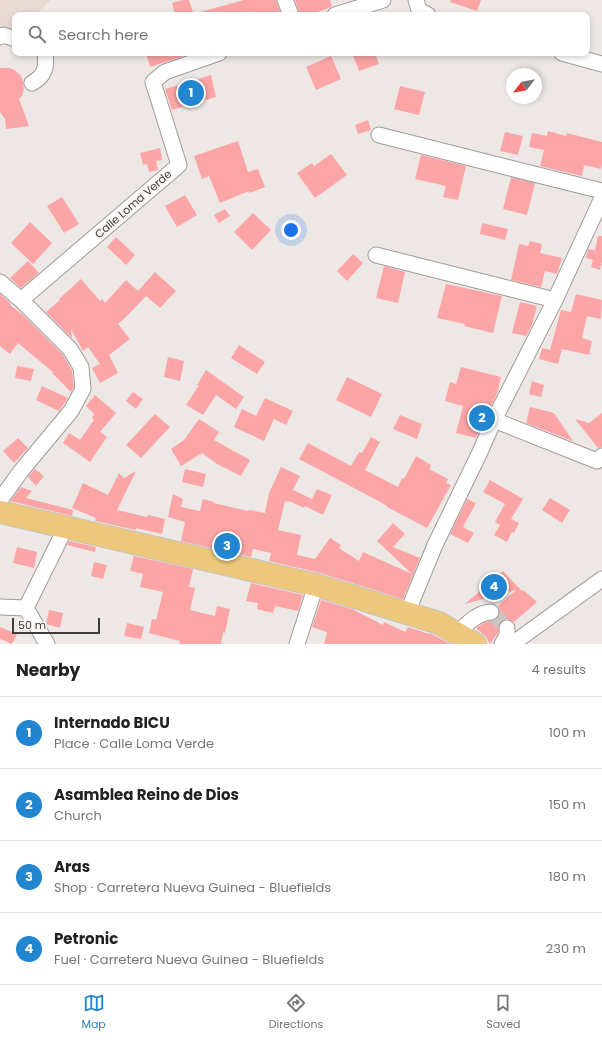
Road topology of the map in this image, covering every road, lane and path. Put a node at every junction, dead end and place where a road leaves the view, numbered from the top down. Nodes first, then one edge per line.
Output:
1 (285, 0) edge
2 (383, 0) edge
3 (416, 0) edge
4 (290, 12) edge
5 (344, 12) edge
6 (423, 12) edge
7 (0, 37) edge
8 (12, 38) edge
9 (46, 56) edge
10 (210, 56) edge
11 (573, 56) edge
12 (602, 64) edge
13 (32, 84) dead end
14 (379, 135) dead end
15 (602, 191) edge
16 (602, 198) edge
17 (376, 255) dead end
18 (0, 282) edge
19 (21, 300) junction
20 (555, 300) junction
21 (494, 420) junction
22 (600, 461) edge
23 (0, 500) edge
24 (0, 512) edge
25 (66, 527) junction
26 (602, 579) edge
27 (316, 585) junction
28 (0, 607) edge
29 (26, 608) junction
30 (491, 612) dead end
31 (406, 613) junction
32 (507, 628) dead end
33 (466, 639) edge
34 (47, 644) edge
35 (297, 644) edge
36 (502, 644) edge
37 (512, 644) edge

1 - 4 street
2 - 5 street
3 - 6 street
7 - 8 street
9 - 13 street
10 - 19 street, Calle Loma Verde
11 - 12 street
14 - 15 street
16 - 20 street
17 - 20 street
18 - 19 street
19 - 23 street
20 - 21 street
21 - 22 street
21 - 31 street
24 - 25 highway
25 - 27 highway
25 - 29 street
26 - 37 street
27 - 31 highway
27 - 35 street
28 - 29 street
29 - 34 street
30 - 33 street
31 - 33 highway
32 - 36 street

